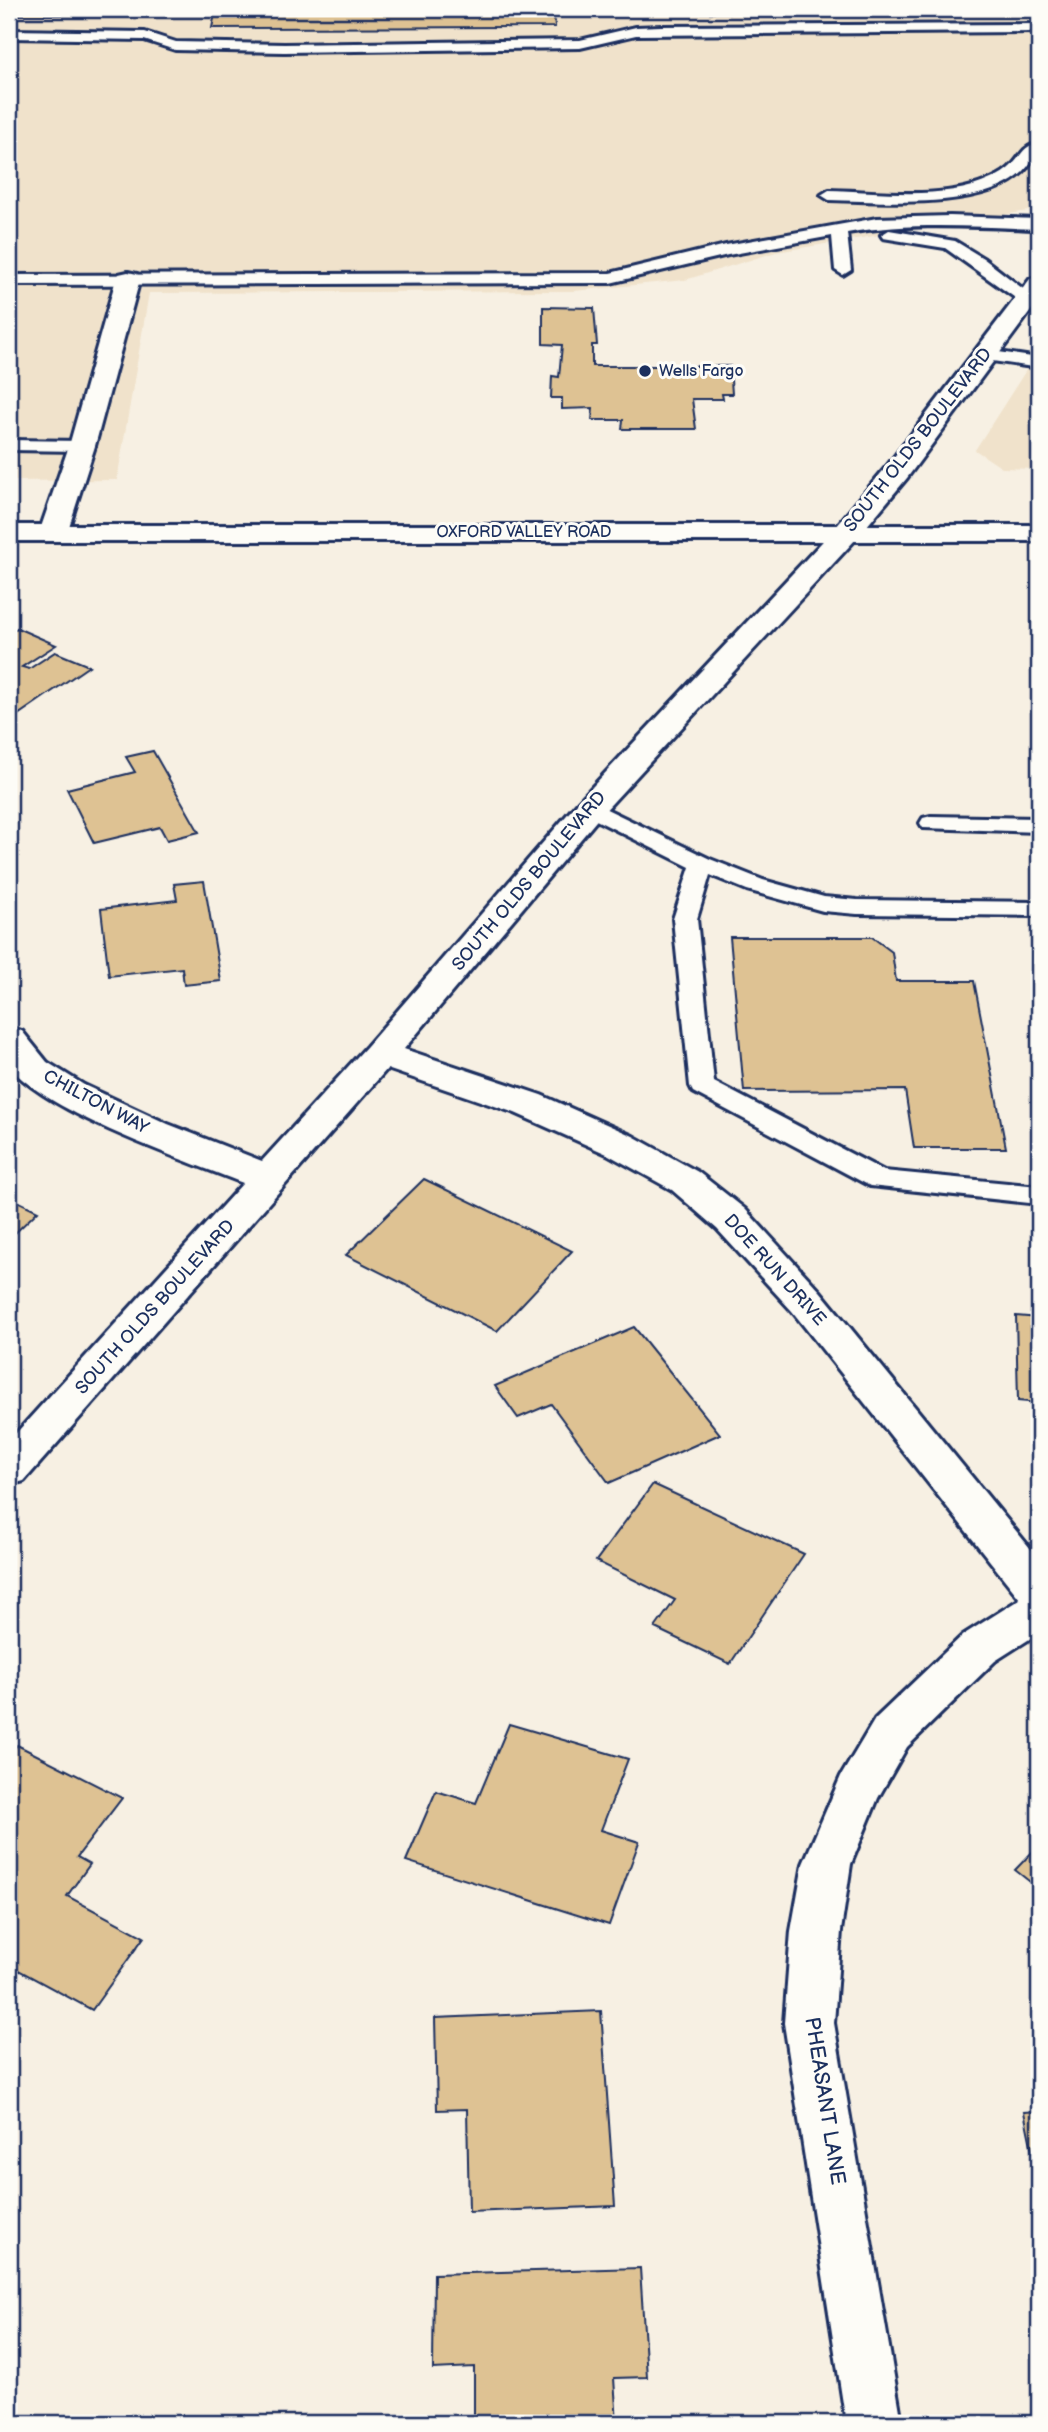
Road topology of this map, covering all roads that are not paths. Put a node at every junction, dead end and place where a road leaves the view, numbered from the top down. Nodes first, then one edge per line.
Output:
1 (1039, 28) edge
2 (9, 34) edge
3 (1032, 150) dead end
4 (830, 195) dead end
5 (1039, 224) edge
6 (810, 234) junction
7 (840, 235) junction
8 (843, 270) dead end
9 (128, 279) junction
10 (9, 280) edge
11 (223, 280) junction
12 (220, 302) dead end
13 (1030, 303) edge
14 (985, 355) junction
15 (1039, 363) edge
16 (9, 445) edge
17 (82, 446) junction
18 (9, 533) edge
19 (53, 533) junction
20 (846, 533) junction
21 (1039, 533) edge
22 (590, 808) junction
23 (931, 823) dead end
24 (1037, 832) edge
25 (702, 864) junction
26 (1039, 909) edge
27 (9, 1039) edge
28 (380, 1054) junction
29 (270, 1179) junction
30 (1039, 1195) edge
31 (9, 1469) edge
32 (1039, 1591) edge
33 (1039, 1610) edge
34 (874, 2423) edge

1 - 2 lane
3 - 4 lane
5 - 6 lane
6 - 7 lane
6 - 11 lane
7 - 8 lane
7 - 13 lane
9 - 10 lane
9 - 11 lane
9 - 17 street
11 - 12 lane
13 - 14 street, SOUTH OLDS BOULEVARD
14 - 15 lane
14 - 20 street, SOUTH OLDS BOULEVARD
16 - 17 lane
17 - 19 street
18 - 19 street, OXFORD VALLEY ROAD
19 - 20 street, OXFORD VALLEY ROAD
20 - 21 street, OXFORD VALLEY ROAD
20 - 22 street, SOUTH OLDS BOULEVARD
22 - 25 lane
22 - 28 street, SOUTH OLDS BOULEVARD
23 - 24 lane
25 - 26 lane
25 - 30 lane
27 - 29 street, CHILTON WAY
28 - 29 street, SOUTH OLDS BOULEVARD
28 - 32 street, DOE RUN DRIVE
29 - 31 street, SOUTH OLDS BOULEVARD
33 - 34 street, PHEASANT LANE

